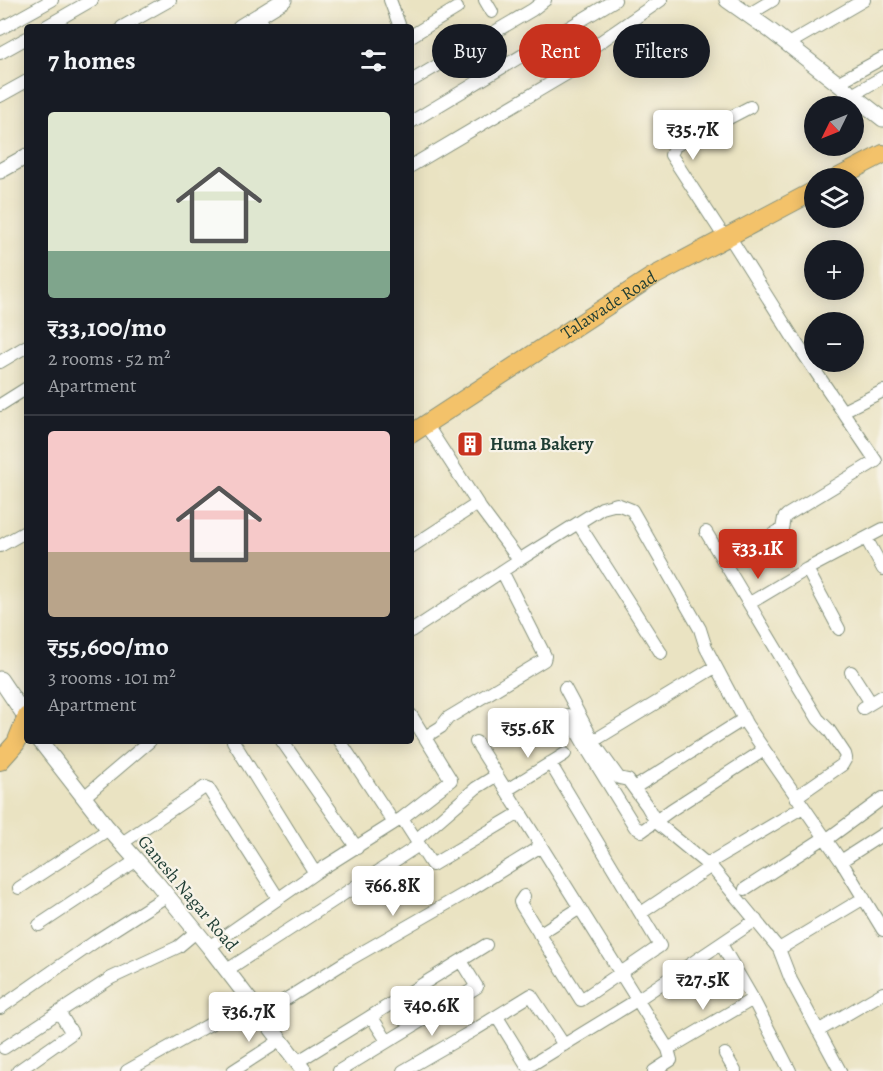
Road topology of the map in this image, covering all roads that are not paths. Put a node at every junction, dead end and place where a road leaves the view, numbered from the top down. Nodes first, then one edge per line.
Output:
1 (52, 0) edge
2 (92, 0) edge
3 (170, 0) edge
4 (284, 0) edge
5 (485, 0) edge
6 (545, 0) edge
7 (615, 0) edge
8 (661, 0) edge
9 (727, 0) edge
10 (773, 0) edge
11 (864, 0) edge
12 (394, 2) edge
13 (457, 8) dead end
14 (492, 12) dead end
15 (752, 18) junction
16 (262, 21) edge
17 (50, 24) edge
18 (127, 24) edge
19 (399, 24) edge
20 (0, 29) edge
21 (414, 34) edge
22 (24, 40) edge
23 (788, 44) junction
24 (0, 53) edge
25 (883, 58) edge
26 (883, 77) edge
27 (414, 79) edge
28 (24, 83) edge
29 (837, 83) junction
30 (852, 95) junction
31 (0, 96) edge
32 (750, 107) dead end
33 (883, 119) edge
34 (414, 120) edge
35 (883, 154) edge
36 (24, 158) edge
37 (414, 164) edge
38 (856, 168) edge
39 (883, 168) edge
40 (0, 171) edge
41 (864, 178) edge
42 (804, 196) edge
43 (804, 208) edge
44 (729, 240) junction
45 (24, 347) edge
46 (0, 362) edge
47 (24, 390) edge
48 (883, 391) edge
49 (0, 405) edge
50 (843, 411) junction
51 (423, 431) edge
52 (414, 444) edge
53 (477, 504) junction
54 (579, 523) junction
55 (883, 529) edge
56 (706, 532) dead end
57 (24, 533) edge
58 (866, 538) junction
59 (414, 545) edge
60 (0, 546) edge
61 (519, 560) junction
62 (725, 563) junction
63 (883, 568) edge
64 (807, 569) junction
65 (502, 571) junction
66 (750, 603) junction
67 (414, 629) edge
68 (839, 630) dead end
69 (661, 653) dead end
70 (716, 667) junction
71 (851, 672) dead end
72 (0, 679) edge
73 (565, 688) dead end
74 (883, 696) edge
75 (24, 714) edge
76 (567, 715) dead end
77 (744, 719) junction
78 (414, 720) edge
79 (24, 725) edge
80 (424, 737) junction
81 (476, 742) dead end
82 (589, 743) junction
83 (42, 744) edge
84 (146, 744) edge
85 (235, 744) edge
86 (284, 744) edge
87 (342, 744) edge
88 (764, 750) junction
89 (565, 754) dead end
90 (0, 761) edge
91 (550, 763) junction
92 (497, 775) junction
93 (634, 788) junction
94 (507, 790) junction
95 (84, 797) junction
96 (883, 798) edge
97 (799, 802) junction
98 (520, 812) junction
99 (398, 820) junction
100 (656, 822) junction
101 (109, 829) junction
102 (883, 834) edge
103 (825, 839) junction
104 (418, 842) junction
105 (122, 843) junction
106 (541, 846) junction
107 (357, 848) junction
108 (137, 860) junction
109 (841, 861) junction
110 (709, 866) junction
111 (315, 873) junction
112 (19, 888) dead end
113 (745, 889) dead end
114 (168, 895) junction
115 (524, 896) dead end
116 (278, 898) junction
117 (864, 898) junction
118 (580, 908) junction
119 (640, 913) junction
120 (756, 920) junction
121 (39, 926) dead end
122 (883, 930) edge
123 (196, 932) junction
124 (538, 934) junction
125 (721, 944) junction
126 (486, 945) dead end
127 (209, 947) junction
128 (779, 949) junction
129 (461, 961) junction
130 (227, 970) junction
131 (620, 975) junction
132 (883, 993) edge
133 (753, 999) junction
134 (637, 1000) junction
135 (251, 1001) junction
136 (0, 1008) edge
137 (59, 1012) junction
138 (261, 1015) junction
139 (371, 1016) junction
140 (497, 1017) junction
141 (818, 1031) junction
142 (281, 1040) junction
143 (387, 1041) junction
144 (564, 1045) junction
145 (4, 1048) dead end
146 (668, 1049) junction
147 (725, 1054) dead end
148 (301, 1066) edge
149 (18, 1071) edge
150 (127, 1071) edge
151 (233, 1071) edge
152 (339, 1071) edge
153 (403, 1071) edge
154 (654, 1071) edge
155 (735, 1071) edge
156 (790, 1071) edge
157 (840, 1071) edge

1 - 20 street
2 - 17 street
3 - 18 street
4 - 16 street
5 - 14 street
6 - 27 street
7 - 34 street
8 - 37 street
9 - 15 street
10 - 15 street
11 - 23 street
12 - 19 street
13 - 21 street
15 - 23 street
22 - 24 street
23 - 29 street
25 - 29 street
26 - 30 street
28 - 31 street
29 - 30 street
30 - 33 street
32 - 44 street
35 - 38 main road
36 - 40 street
39 - 41 main road
42 - 44 main road, Talawade Road
43 - 44 main road, Talawade Road
44 - 50 street
44 - 51 main road, Talawade Road
45 - 46 street
47 - 49 street
48 - 50 street
50 - 62 street
51 - 52 main road, Talawade Road
51 - 53 street
53 - 59 street
53 - 61 street
54 - 61 street
54 - 69 street
54 - 70 street
55 - 58 street
56 - 62 street
57 - 60 street
58 - 63 street
58 - 64 street
61 - 65 street
62 - 66 street
64 - 66 street
64 - 68 street
65 - 67 street
65 - 80 street
66 - 97 street
70 - 77 street
70 - 82 street
71 - 74 street
72 - 75 street
73 - 82 street
76 - 82 street
77 - 88 street
77 - 93 street
78 - 80 street
79 - 90 main road
80 - 99 street
81 - 92 street
82 - 93 street
82 - 100 street
83 - 95 street, Ganesh Nagar Road
84 - 95 street
85 - 111 street
86 - 107 street
87 - 99 street
88 - 97 street
88 - 100 street
89 - 91 street
91 - 94 street
91 - 119 street
92 - 94 street
92 - 104 street
93 - 100 street
94 - 98 street
95 - 101 street, Ganesh Nagar Road
96 - 103 street
97 - 103 street
97 - 110 street
98 - 104 street
98 - 106 street
99 - 104 street
99 - 107 street
100 - 110 street
101 - 105 street, Ganesh Nagar Road
101 - 112 street
102 - 109 street
103 - 109 street
103 - 113 street
104 - 130 street
105 - 108 street, Ganesh Nagar Road
105 - 116 street
106 - 118 street
106 - 138 street
107 - 111 street
108 - 114 street, Ganesh Nagar Road
108 - 121 street
109 - 117 street
110 - 119 street
110 - 120 street
111 - 116 street
114 - 123 street, Ganesh Nagar Road
114 - 136 street
115 - 124 street
116 - 127 street
117 - 122 street
117 - 128 street
118 - 124 street
118 - 131 street
119 - 131 street
120 - 125 street
120 - 128 street
123 - 127 street, Ganesh Nagar Road
123 - 137 street
124 - 131 street
125 - 133 street
125 - 134 street
126 - 129 street
127 - 130 street, Ganesh Nagar Road
128 - 141 street
129 - 139 street
129 - 143 street
130 - 135 street, Ganesh Nagar Road
131 - 134 street
132 - 141 street
133 - 146 street
133 - 156 street
134 - 144 street
134 - 146 street
135 - 138 street, Ganesh Nagar Road
135 - 150 street
137 - 145 street
137 - 149 street
138 - 142 street, Ganesh Nagar Road
139 - 143 street
139 - 148 street
140 - 144 street
140 - 144 street
140 - 153 street
141 - 157 street
142 - 148 street, Ganesh Nagar Road
142 - 151 street
143 - 152 street
146 - 154 street
147 - 155 street

